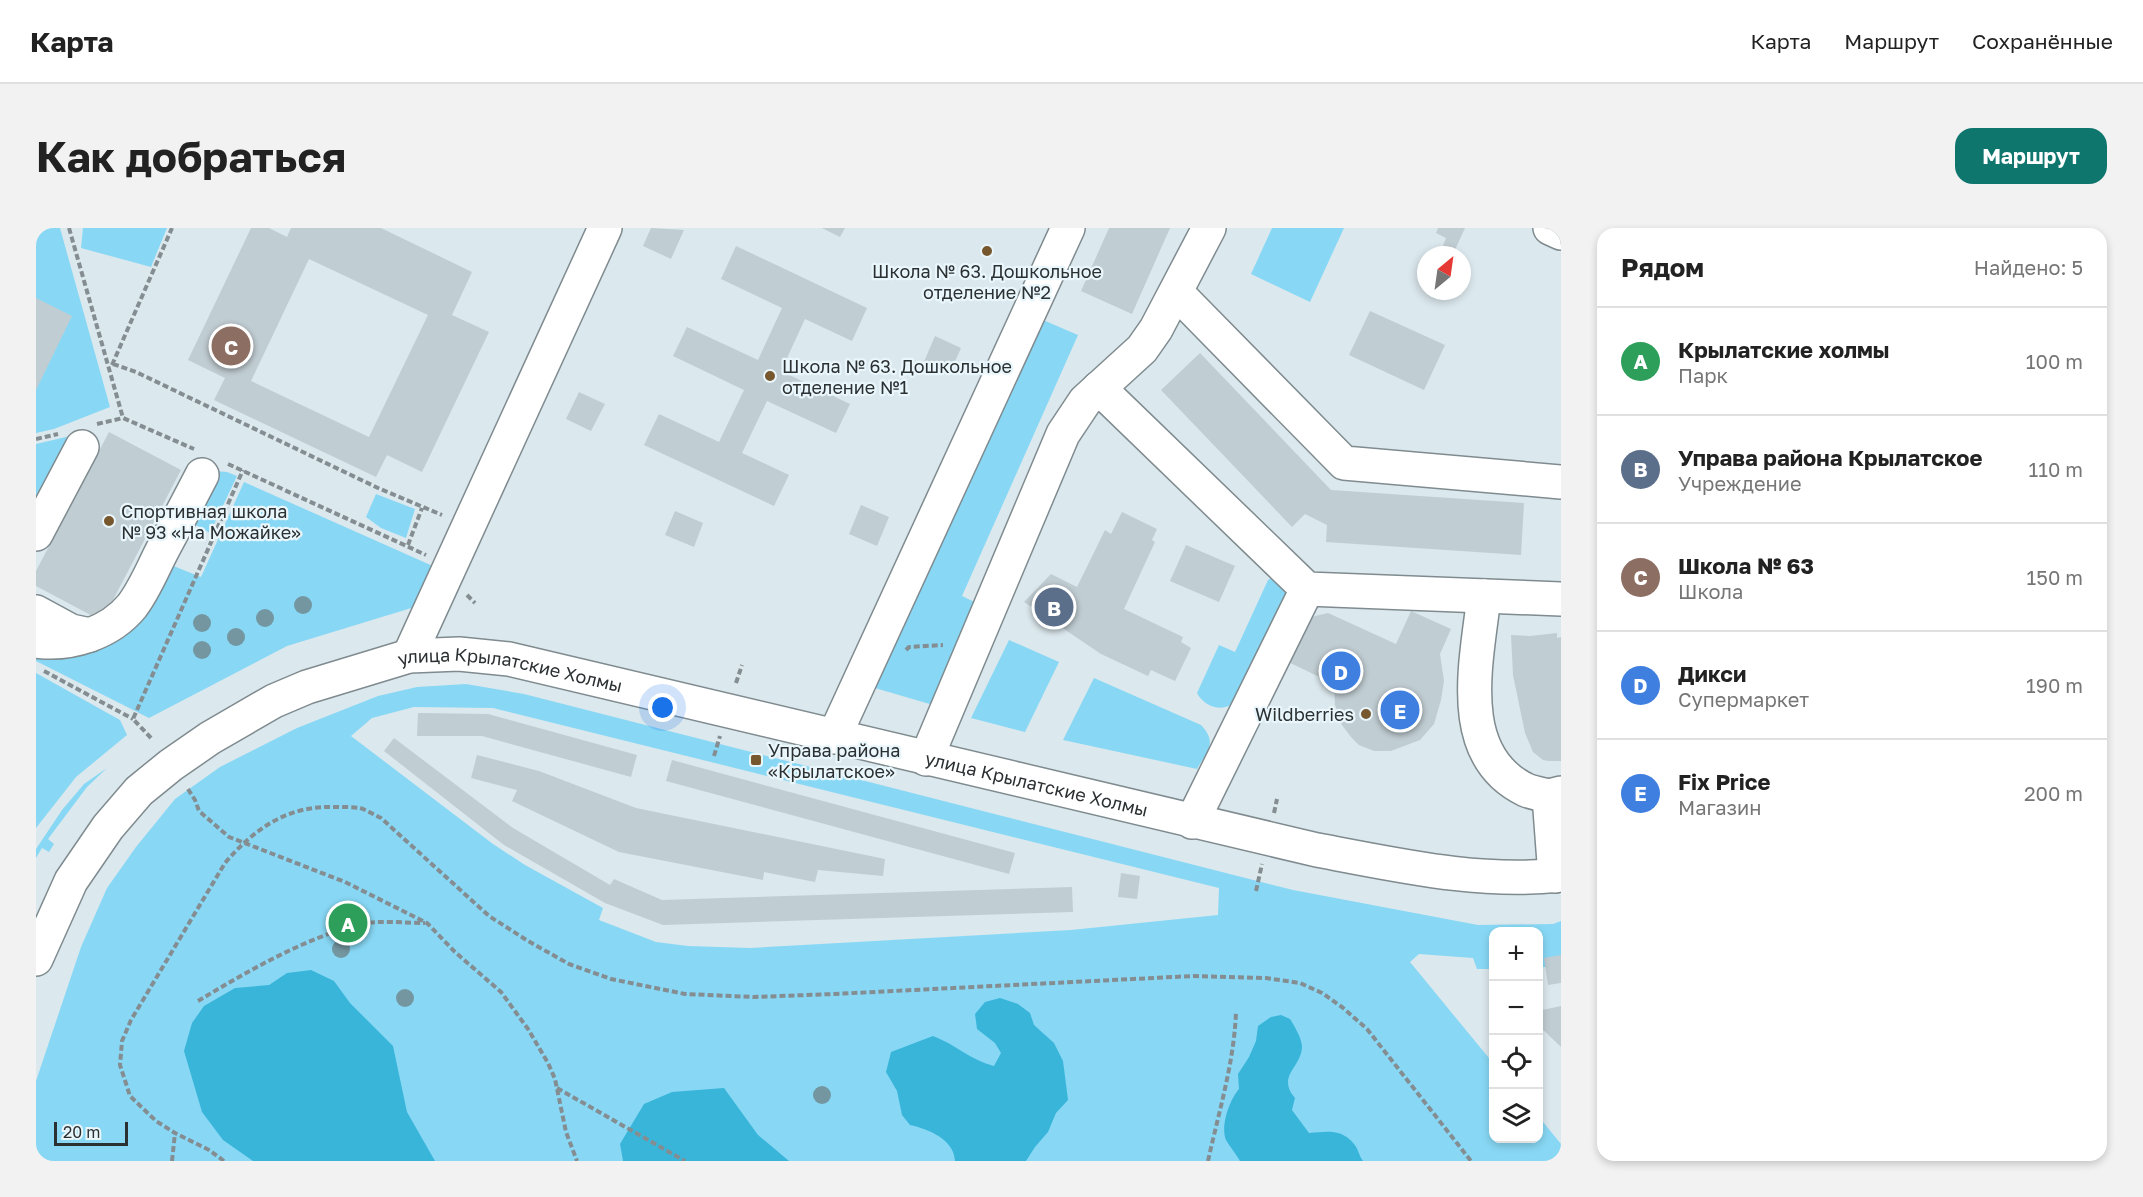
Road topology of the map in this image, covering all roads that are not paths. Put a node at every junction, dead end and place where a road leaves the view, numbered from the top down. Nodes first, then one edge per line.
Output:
1 (605, 228) edge
2 (1068, 228) edge
3 (1209, 228) edge
4 (1550, 228) edge
5 (1561, 233) edge
6 (1176, 292) junction
7 (1098, 388) junction
8 (82, 447) dead end
9 (208, 462) road end
10 (1561, 482) edge
11 (36, 534) edge
12 (1307, 589) junction
13 (1484, 596) junction
14 (1561, 599) edge
15 (36, 612) edge
16 (90, 635) junction
17 (36, 641) edge
18 (409, 657) junction
19 (834, 737) junction
20 (926, 759) junction
21 (1555, 795) edge
22 (1192, 822) junction
23 (1558, 876) edge
24 (36, 959) edge

1 - 18 street
2 - 19 street
3 - 6 street
4 - 5 street
6 - 7 street
6 - 10 street
7 - 12 street
7 - 20 street
8 - 11 street
9 - 16 street
12 - 13 street
12 - 22 street
13 - 14 street
13 - 21 street
15 - 16 street
16 - 17 street
18 - 19 street, улица Крылатские Холмы
18 - 24 street, улица Крылатские Холмы
19 - 20 street, улица Крылатские Холмы
20 - 22 street, улица Крылатские Холмы
21 - 23 street
22 - 23 street, улица Крылатские Холмы

